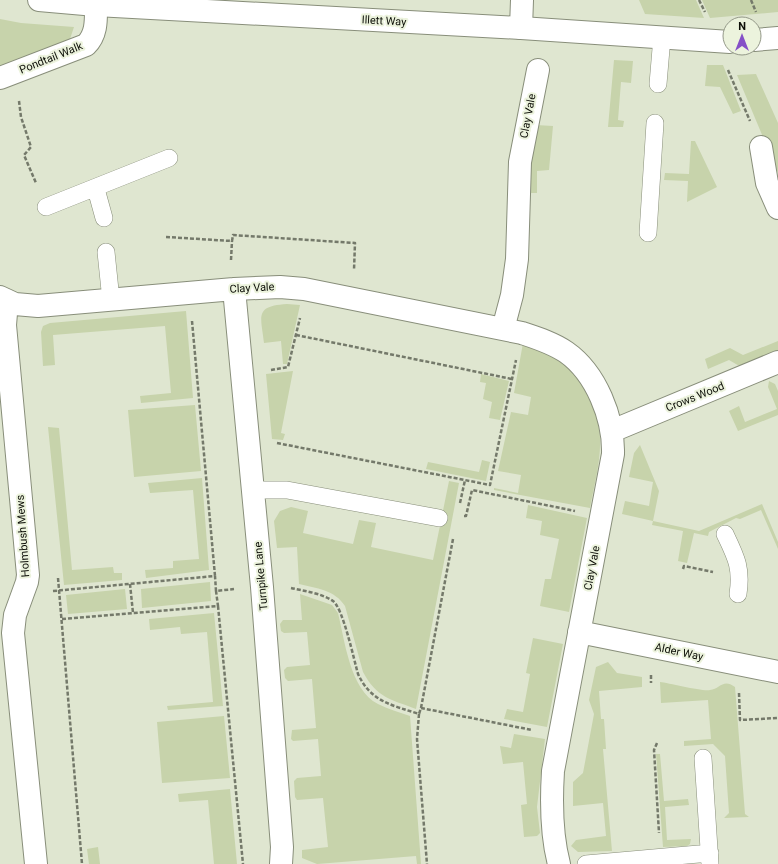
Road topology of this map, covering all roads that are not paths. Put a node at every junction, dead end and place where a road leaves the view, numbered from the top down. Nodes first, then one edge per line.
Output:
1 (39, 0) edge
2 (522, 0) edge
3 (96, 5) junction
4 (521, 28) junction
5 (662, 37) junction
6 (778, 38) edge
7 (762, 39) edge
8 (722, 42) edge
9 (538, 70) dead end
10 (4, 76) edge
11 (658, 84) dead end
12 (655, 123) dead end
13 (761, 147) road end
14 (169, 158) dead end
15 (96, 189) junction
16 (46, 207) road end
17 (778, 208) edge
18 (104, 218) dead end
19 (648, 233) dead end
20 (106, 252) dead end
21 (234, 289) junction
22 (4, 299) edge
23 (111, 300) junction
24 (512, 331) junction
25 (778, 362) edge
26 (612, 431) junction
27 (253, 490) junction
28 (438, 518) dead end
29 (725, 534) dead end
30 (739, 586) road end
31 (579, 632) junction
32 (778, 672) edge
33 (703, 758) dead end
34 (710, 859) edge
35 (36, 864) edge
36 (281, 864) edge
37 (559, 864) edge
38 (586, 864) edge

1 - 3 street, Illett Way
2 - 4 street
3 - 4 street, Illett Way
3 - 10 street, Pondtail Walk
4 - 5 street, Illett Way
5 - 8 street, Illett Way
5 - 11 lane
6 - 7 street
9 - 24 street, Clay Vale
12 - 19 lane
13 - 17 street
14 - 15 lane
15 - 16 lane
15 - 18 lane
20 - 23 lane
21 - 23 street, Clay Vale
21 - 24 street, Clay Vale
21 - 27 street, Turnpike Lane
22 - 23 street, Clay Vale
22 - 35 street, Holmbush Mews
24 - 26 street, Clay Vale
25 - 26 street, Crows Wood
26 - 31 street, Clay Vale
27 - 28 lane
27 - 36 street, Turnpike Lane
29 - 30 lane
31 - 32 street, Alder Way
31 - 37 street, Clay Vale
33 - 34 lane
34 - 38 lane

